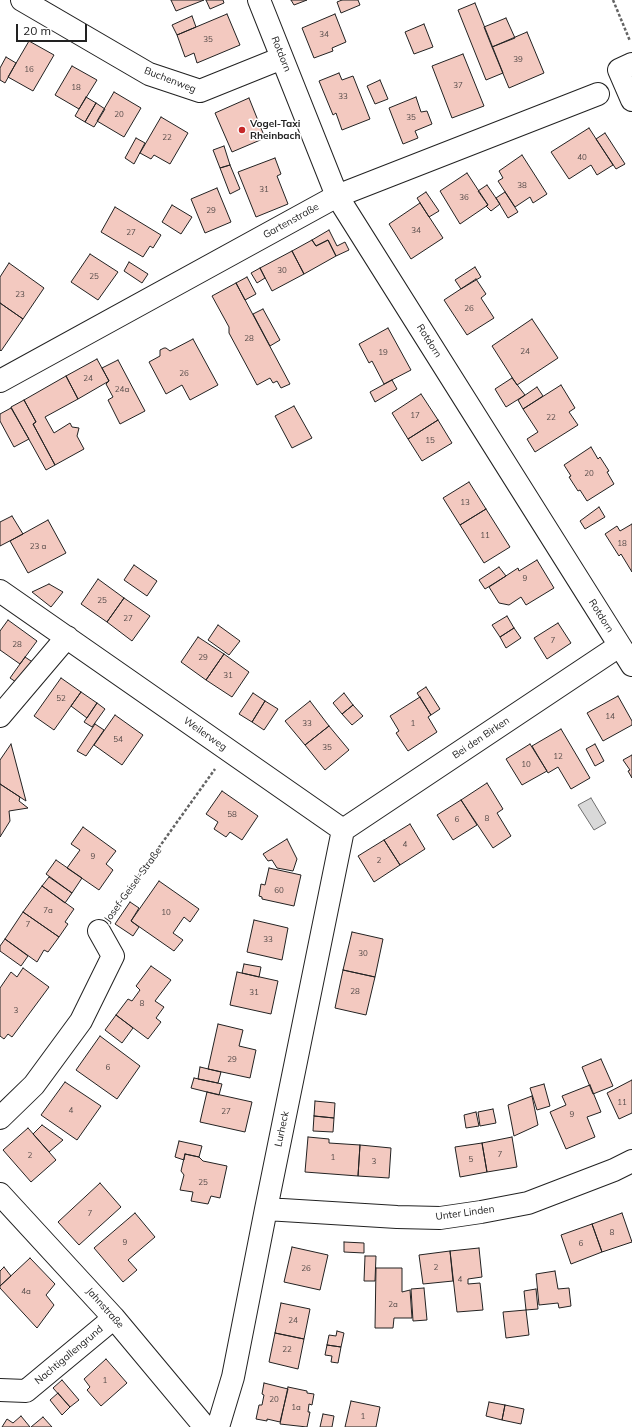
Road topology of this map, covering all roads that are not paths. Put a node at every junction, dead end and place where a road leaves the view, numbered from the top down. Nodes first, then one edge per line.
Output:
1 (22, 0) edge
2 (259, 0) edge
3 (282, 58) junction
4 (632, 64) edge
5 (598, 94) dead end
6 (632, 100) edge
7 (338, 196) junction
8 (0, 381) edge
9 (0, 591) edge
10 (67, 637) junction
11 (619, 646) junction
12 (632, 666) edge
13 (0, 716) edge
14 (343, 830) junction
15 (100, 931) road end
16 (0, 1118) edge
17 (632, 1161) edge
18 (0, 1194) edge
19 (266, 1209) junction
20 (114, 1318) junction
21 (0, 1390) edge
22 (205, 1427) edge
23 (218, 1427) edge

1 - 3 street, Buchenweg
2 - 3 street, Rotdorn
3 - 7 street, Rotdorn
4 - 6 street
5 - 7 street, Gartenstraße
7 - 8 street, Gartenstraße
7 - 11 street, Rotdorn
9 - 10 street, Weilerweg
10 - 13 street
10 - 14 street, Weilerweg
11 - 12 street, Rotdorn
11 - 14 street, Bei den Birken
14 - 19 street, Lurheck
15 - 16 street, Josef-Geisel-Straße
17 - 19 street, Unter Linden
18 - 20 street, Jahnstraße
19 - 23 street, Lurheck
20 - 21 street, Nachtigallengrund
20 - 22 street, Jahnstraße

